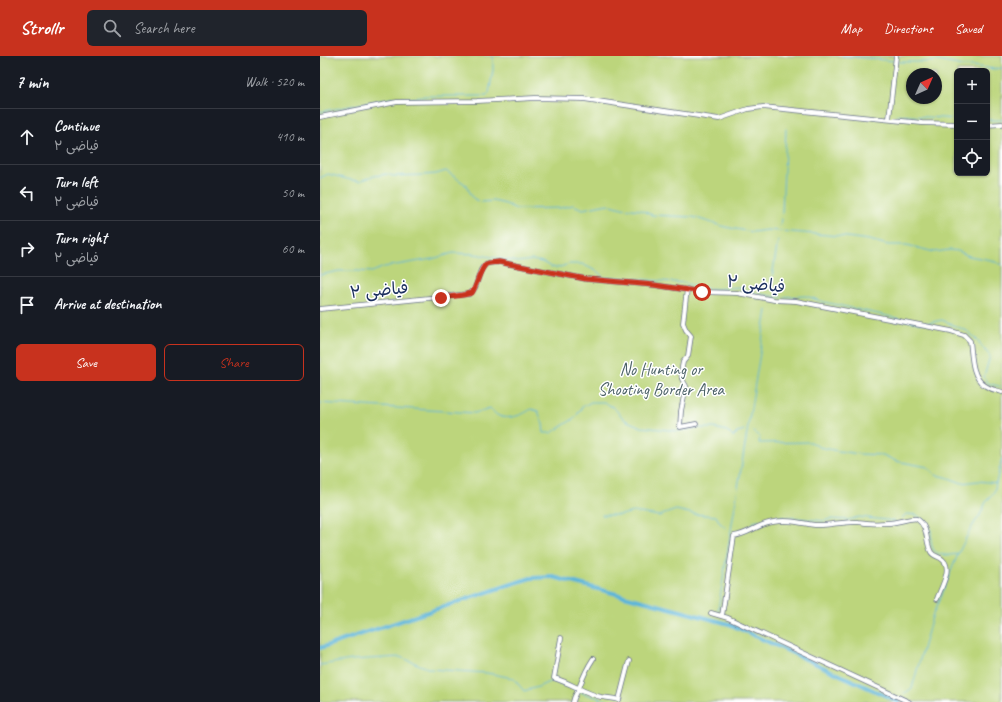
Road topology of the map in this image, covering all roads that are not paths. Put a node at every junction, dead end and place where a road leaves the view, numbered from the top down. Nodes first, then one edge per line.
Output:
1 (895, 60) edge
2 (320, 117) edge
3 (889, 119) junction
4 (954, 124) edge
5 (1002, 124) edge
6 (990, 125) edge
7 (687, 289) junction
8 (320, 309) edge
9 (1002, 392) edge
10 (696, 424) dead end
11 (936, 599) dead end
12 (711, 613) dead end
13 (722, 616) junction
14 (561, 638) dead end
15 (593, 659) dead end
16 (629, 661) dead end
17 (578, 690) junction
18 (573, 702) edge
19 (909, 702) edge

1 - 3 street
2 - 3 street
3 - 4 street
5 - 6 street
7 - 8 street, فیاضی ۲
7 - 9 street, فیاضی ۲
7 - 10 street
11 - 13 street
12 - 13 street
13 - 19 street
14 - 17 street
15 - 17 street
16 - 17 street
17 - 18 street

